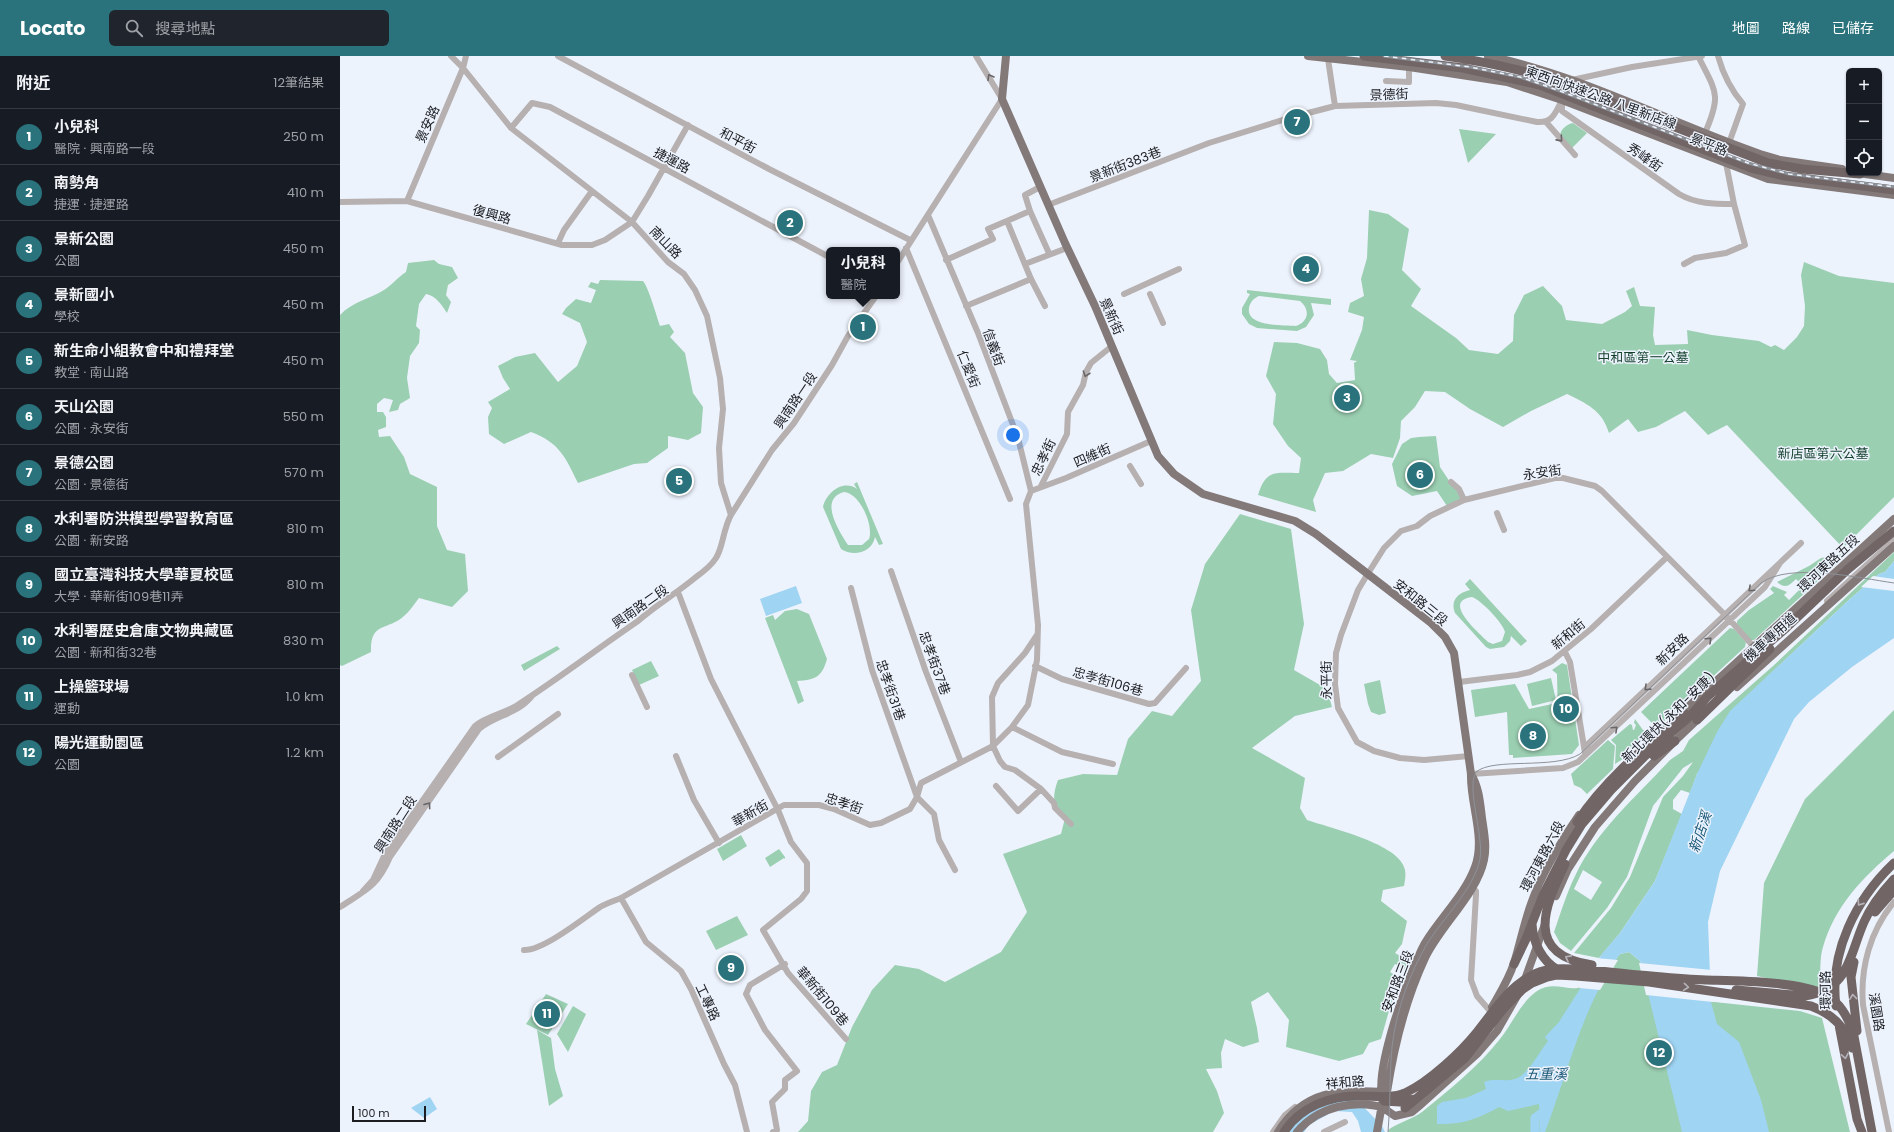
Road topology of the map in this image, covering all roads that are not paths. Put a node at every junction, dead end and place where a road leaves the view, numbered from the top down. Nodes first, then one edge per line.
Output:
1 (451, 56) edge
2 (466, 56) edge
3 (558, 56) edge
4 (976, 56) edge
5 (1006, 56) edge
6 (1308, 56) edge
7 (1364, 56) edge
8 (1407, 56) edge
9 (1445, 56) edge
10 (1454, 56) edge
11 (1488, 56) edge
12 (1699, 56) edge
13 (1718, 56) edge
14 (1328, 59) junction
15 (1407, 67) junction
16 (463, 68) junction
17 (1443, 72) junction
18 (1571, 80) junction
19 (1386, 81) dead end
20 (1002, 99) junction
21 (1562, 100) junction
22 (1335, 106) junction
23 (1546, 122) junction
24 (688, 125) junction
25 (511, 128) junction
26 (1705, 133) junction
27 (1209, 143) joint
28 (1729, 143) junction
29 (1575, 155) dead end
30 (1726, 163) junction
31 (664, 168) junction
32 (1846, 170) edge
33 (1801, 174) junction
34 (1846, 174) edge
35 (1876, 176) edge
36 (1894, 178) edge
37 (1040, 187) junction
38 (1894, 190) edge
39 (592, 191) junction
40 (1894, 195) edge
41 (407, 201) junction
42 (340, 202) edge
43 (1734, 204) junction
44 (1048, 205) junction
45 (1030, 211) junction
46 (928, 215) junction
47 (1007, 221) junction
48 (632, 222) junction
49 (910, 240) junction
50 (558, 243) junction
51 (906, 248) junction
52 (1067, 248) junction
53 (1048, 251) dead end
54 (826, 255) edge
55 (900, 258) edge
56 (946, 260) junction
57 (1025, 264) junction
58 (1684, 264) dead end
59 (1179, 269) dead end
60 (1031, 279) junction
61 (1124, 294) dead end
62 (1150, 294) dead end
63 (874, 299) edge
64 (966, 306) junction
65 (1045, 306) dead end
66 (1163, 323) dead end
67 (1112, 346) junction
68 (1151, 441) junction
69 (1130, 466) dead end
70 (1451, 482) dead end
71 (1141, 484) dead end
72 (1041, 486) junction
73 (1031, 491) junction
74 (1010, 499) dead end
75 (1464, 500) junction
76 (1496, 513) dead end
77 (731, 515) junction
78 (1287, 518) joint
79 (1894, 518) edge
80 (1894, 524) edge
81 (1504, 530) dead end
82 (1894, 531) edge
83 (1894, 536) edge
84 (1894, 540) edge
85 (1801, 543) dead end
86 (1894, 546) edge
87 (1667, 557) junction
88 (1780, 563) junction
89 (891, 571) dead end
90 (1367, 575) junction
91 (851, 588) dead end
92 (678, 592) junction
93 (1799, 607) junction
94 (1724, 615) junction
95 (1730, 620) junction
96 (1779, 625) junction
97 (1037, 635) junction
98 (1773, 638) junction
99 (1754, 647) junction
100 (1565, 652) junction
101 (1036, 666) junction
102 (1186, 668) dead end
103 (632, 675) dead end
104 (1459, 682) junction
105 (1708, 696) junction
106 (647, 708) dead end
107 (558, 714) dead end
108 (1697, 720) junction
109 (1012, 727) junction
110 (1674, 741) junction
111 (993, 746) junction
112 (1586, 755) junction
113 (498, 756) dead end
114 (676, 756) dead end
115 (1469, 756) junction
116 (961, 762) junction
117 (1113, 764) dead end
118 (1471, 774) junction
119 (996, 786) dead end
120 (1041, 789) junction
121 (917, 797) junction
122 (778, 810) junction
123 (1071, 824) dead end
124 (719, 843) junction
125 (1894, 863) edge
126 (955, 870) dead end
127 (1894, 874) edge
128 (1894, 879) edge
129 (1470, 885) junction
130 (1894, 890) edge
131 (355, 897) junction
132 (621, 898) junction
133 (1894, 902) edge
134 (340, 907) edge
135 (340, 912) edge
136 (524, 950) dead end
137 (785, 964) junction
138 (1513, 967) junction
139 (1526, 976) junction
140 (1674, 977) junction
141 (1703, 984) junction
142 (1668, 985) junction
143 (1513, 994) junction
144 (1490, 1010) junction
145 (846, 1039) dead end
146 (1434, 1083) junction
147 (1366, 1091) junction
148 (1432, 1094) junction
149 (1382, 1101) junction
150 (1366, 1105) junction
151 (1865, 1105) junction
152 (1405, 1108) junction
153 (1303, 1112) junction
154 (1345, 1122) dead end
155 (747, 1132) edge
156 (773, 1132) edge
157 (1273, 1132) edge
158 (1278, 1132) edge
159 (1284, 1132) edge
160 (1291, 1132) edge
161 (1297, 1132) edge
162 (1324, 1132) edge
163 (1378, 1132) edge
164 (1860, 1132) edge
165 (1868, 1132) edge
166 (1872, 1132) edge
167 (1878, 1132) edge
168 (1889, 1132) edge

1 - 16 street, 南山路
2 - 16 street, 景安路
3 - 24 street, 和平街
20 -> 4 street, 景新街
5 - 20 main road
6 - 14 main road, 景平路
7 - 33 highway, 東西向快速公路 八里新店線
8 - 15 street
9 - 33 highway, 東西向快速公路 八里新店線
10 - 17 street
11 - 18 main road, 景平路
12 - 18 street
12 - 26 street
13 - 28 street
14 - 15 main road, 景平路
14 - 22 street
15 - 17 main road, 景平路
15 - 19 street
16 - 25 street, 南山路
16 - 41 street, 景安路
17 - 21 main road, 景平路
18 - 26 main road, 景平路
20 - 37 main road, 景新街
20 - 46 street
21 - 23 street
21 - 30 main road, 景平路
21 - 43 street, 秀峰街
22 - 23 street, 景德街
22 - 27 street, 景德街
23 -> 29 street
24 - 31 street
24 - 49 street, 和平街
25 - 31 street, 捷運路
25 - 39 street, 南山路
26 - 28 main road, 景平路
27 - 44 street, 景新街383巷
28 - 32 main road, 景平路
30 - 40 main road, 景平路
30 - 43 street
31 - 48 street
31 - 54 street, 捷運路
33 - 34 highway
33 - 38 highway
35 - 36 main road
37 - 44 main road, 景新街
37 - 45 street
39 - 48 street, 南山路
39 - 50 street
41 - 42 street, 復興路
41 - 50 street, 復興路
43 - 58 street
44 - 52 main road, 景新街
45 - 47 street
45 - 53 street
46 - 49 street
46 - 56 street, 信義街
47 - 56 street
47 - 57 street
48 - 50 street, 復興路
48 - 77 street, 南山路
49 - 51 street
51 - 55 street
51 - 74 street, 仁愛街
52 - 57 street
52 - 67 main road, 景新街
56 - 64 street, 信義街
57 - 60 street
59 - 61 street
60 - 64 street
60 - 65 street
62 - 66 street
63 - 77 street, 興南路一段
64 - 73 street, 信義街
67 - 68 main road, 景新街
67 -> 72 street, 忠孝街
68 - 72 street, 四維街
68 - 78 main road, 景新街
69 - 71 street
70 - 75 street
72 - 73 street, 忠孝街
73 - 97 street, 忠孝街
75 - 87 street, 永安街
75 - 90 street, 永安街
76 - 81 street
77 - 92 street, 興南路二段
78 - 90 main road, 安和路三段
79 - 93 main road, 環河東路五段
80 - 93 street, 機車專用道
82 - 98 highway, 新北環快(永和-安康)
83 - 108 highway, 新北環快(永和-安康)
84 - 108 street, 機車專用道
85 - 88 street, 新安路
86 - 108 main road
87 - 94 street, 永安街
87 - 100 street, 新和街
88 -> 94 street, 新安路
88 - 95 street, 新安路
89 - 116 street, 忠孝街37巷
90 - 104 main road, 安和路三段
90 - 115 street, 永平街
91 - 121 street, 忠孝街31巷
92 - 122 street, 華新街
92 - 131 street, 興南路二段
93 - 96 main road, 環河東路五段
94 - 95 street, 永安街
94 -> 112 street, 新安路
95 - 99 street, 永安街
112 -> 95 street, 新安路
96 - 98 highway
96 - 99 main road, 環河東路六段
97 - 101 street, 忠孝街
97 - 111 street
98 - 105 highway, 新北環快(永和-安康)
99 - 138 main road, 環河東路六段
100 - 104 street, 新和街
100 - 112 street
101 - 102 street, 忠孝街106巷
101 - 109 street, 忠孝街
103 - 106 street
104 - 115 main road, 安和路三段
105 - 138 highway, 新北環快(永和-安康)
105 - 142 highway
107 - 113 street
108 - 110 main road
109 - 111 street, 忠孝街
109 - 117 street
110 - 139 main road
140 -> 110 highway
111 - 116 street, 忠孝街
111 - 120 street
112 - 118 street, 新安路
114 - 124 street
115 - 118 main road, 安和路三段
116 - 121 street, 忠孝街
118 - 129 main road, 安和路三段
119 - 120 street
120 - 123 street
121 - 122 street, 忠孝街
121 - 126 street
122 - 124 street, 華新街
122 - 137 street, 華新街109巷
124 - 132 street, 華新街
125 -> 164 highway, 環河路
127 - 141 highway
128 - 141 highway
129 - 144 street
129 - 149 main road, 安和路三段
167 -> 130 highway, 環河路
131 - 134 street, 興南路二段
131 - 135 street, 興南路二段
132 - 136 street, 華新街
132 - 155 street, 工專路
133 - 168 street, 溪園路
137 - 145 street, 華新街109巷
137 - 156 street
138 - 139 main road
138 - 144 main road, 環河東路六段
139 - 148 main road
140 - 141 highway
140 - 143 highway
142 -> 141 highway
141 - 151 highway
141 - 151 highway
142 - 143 highway
143 - 146 highway
143 - 153 highway
144 - 149 main road, 環河東路六段
146 - 149 highway
146 - 152 highway
147 - 149 main road, 祥和路
147 - 150 main road
147 - 153 main road, 祥和路
148 - 149 main road
148 - 152 main road
149 - 150 main road, 祥和路
149 - 152 main road
149 - 163 main road, 安和路三段
150 - 161 main road, 祥和路
151 - 165 highway
151 - 166 highway
153 - 157 street
153 - 158 main road, 祥和路
153 - 159 highway
153 - 160 highway
154 - 162 street

